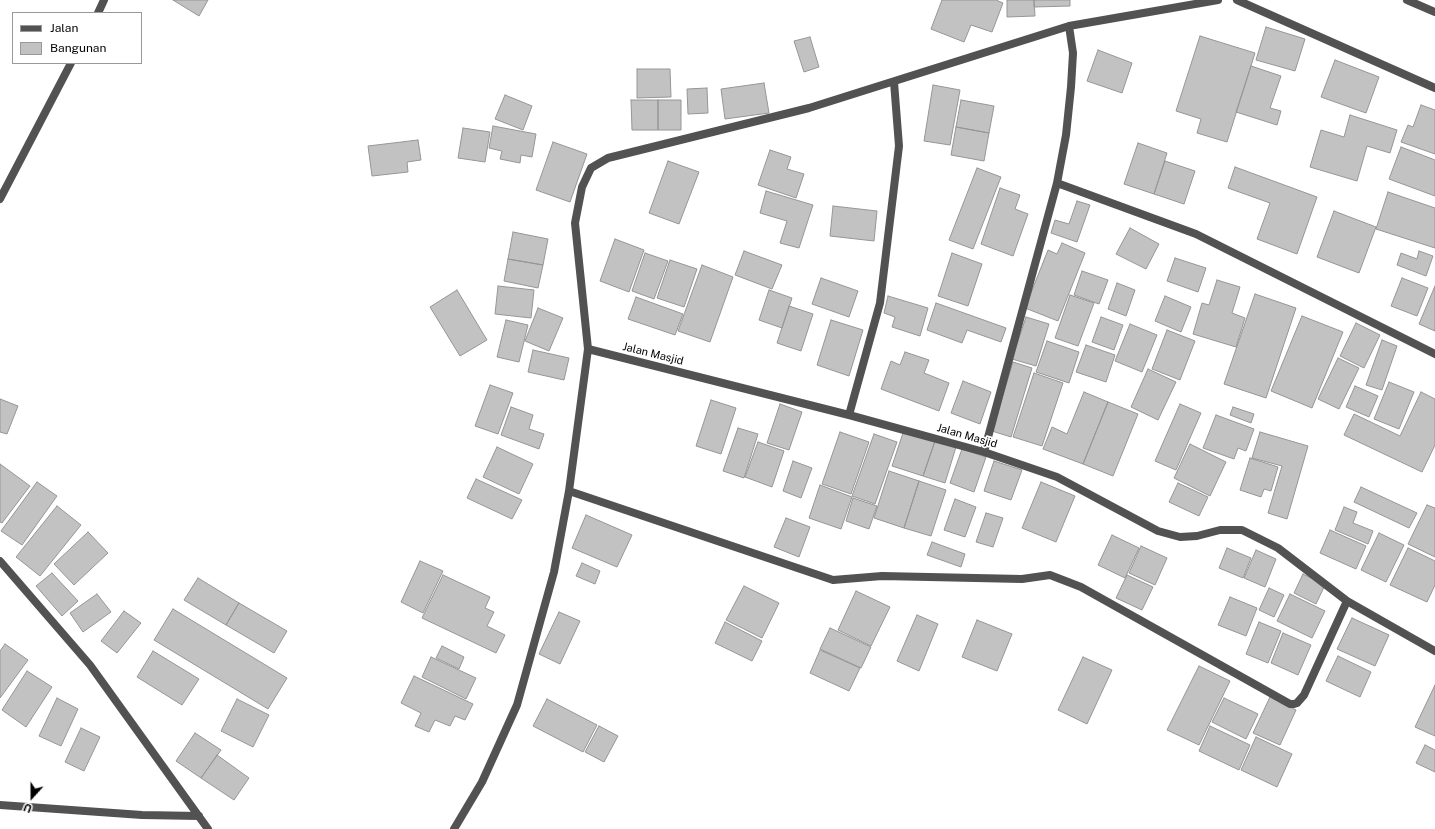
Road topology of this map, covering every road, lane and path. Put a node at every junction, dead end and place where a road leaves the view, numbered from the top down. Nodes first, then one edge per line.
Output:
1 (104, 0) edge
2 (1218, 0) edge
3 (1237, 0) edge
4 (1407, 0) edge
5 (98, 12) edge
6 (1435, 12) edge
7 (1069, 26) junction
8 (71, 64) edge
9 (894, 82) junction
10 (1435, 88) edge
11 (1057, 183) junction
12 (0, 199) edge
13 (588, 349) junction
14 (1435, 354) edge
15 (849, 415) junction
16 (984, 452) junction
17 (569, 491) junction
18 (0, 561) edge
19 (1347, 601) junction
20 (1435, 651) edge
21 (0, 805) edge
22 (199, 816) junction
23 (208, 829) edge
24 (454, 829) edge

1 - 5 street
2 - 7 street
3 - 10 street
4 - 6 street
7 - 9 street
7 - 11 street
8 - 12 street
9 - 13 street
9 - 15 street
11 - 14 street
11 - 16 street
13 - 15 street, Jalan Masjid
13 - 17 street
15 - 16 street, Jalan Masjid
16 - 19 street, Jalan Masjid
17 - 19 street
17 - 24 street
18 - 22 street
19 - 20 street, Jalan Masjid
21 - 22 street
22 - 23 street

